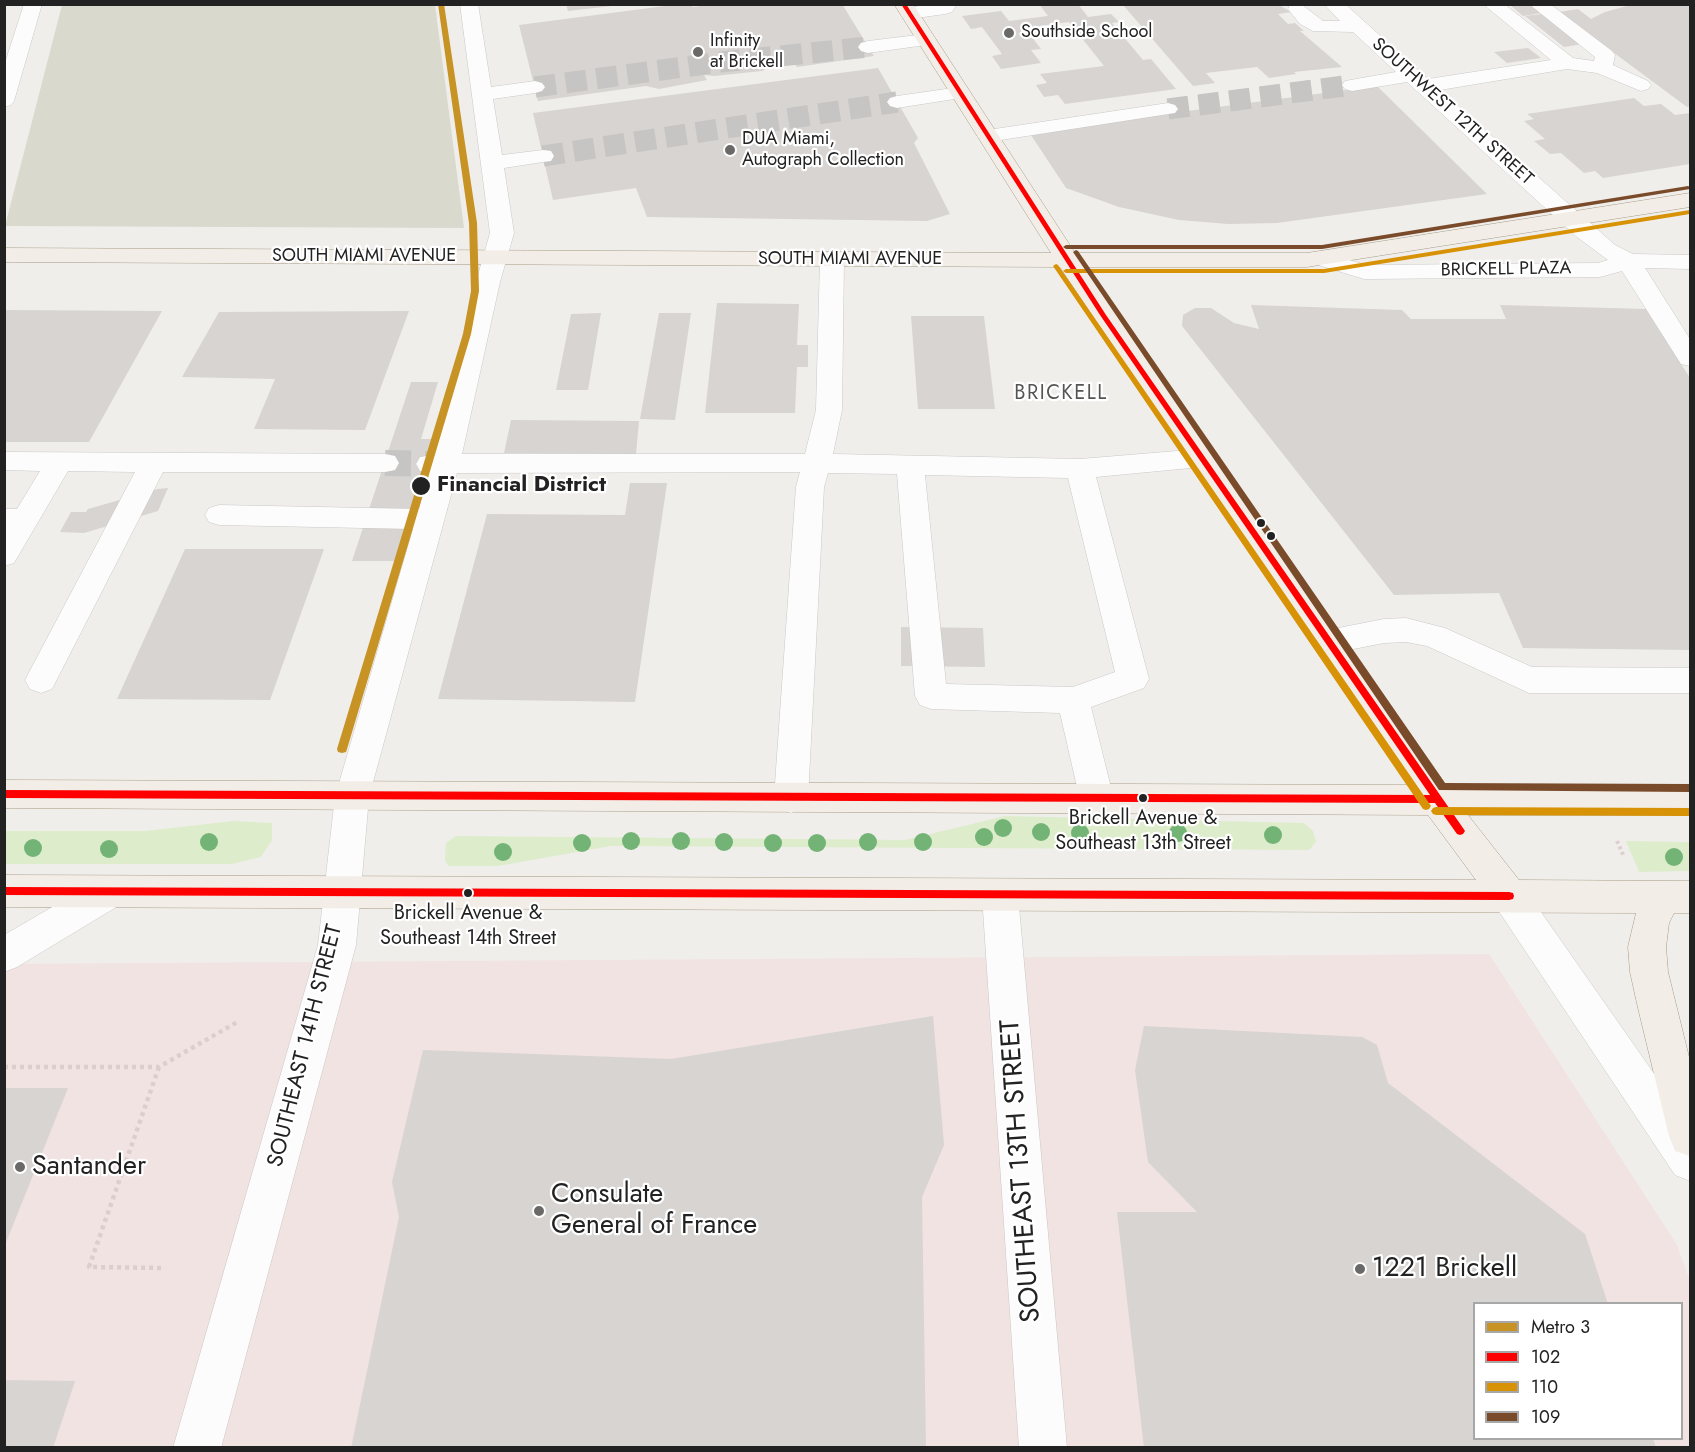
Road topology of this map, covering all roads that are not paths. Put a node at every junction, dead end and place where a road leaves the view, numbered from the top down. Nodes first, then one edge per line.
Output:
1 (33, 4) edge
2 (469, 4) edge
3 (948, 4) edge
4 (1334, 4) edge
5 (1492, 4) edge
6 (1538, 4) edge
7 (906, 9) edge
8 (1297, 9) dead end
9 (1357, 26) junction
10 (926, 40) junction
11 (868, 47) tunnel mouth
12 (1567, 63) junction
13 (1602, 68) junction
14 (1418, 81) junction
15 (8, 82) edge
16 (1352, 85) tunnel mouth
17 (1641, 85) dead end
18 (535, 87) tunnel mouth
19 (960, 93) junction
20 (483, 94) junction
21 (4, 101) edge
22 (897, 102) tunnel mouth
23 (1168, 109) tunnel mouth
24 (988, 136) junction
25 (543, 156) tunnel mouth
26 (493, 163) junction
27 (1690, 200) edge
28 (1571, 220) junction
29 (4, 255) edge
30 (495, 258) junction
31 (1066, 259) junction
32 (1323, 259) junction
33 (831, 260) junction
34 (1628, 261) junction
35 (1690, 262) edge
36 (1690, 358) edge
37 (1201, 458) junction
38 (4, 461) edge
39 (59, 462) junction
40 (154, 463) junction
41 (817, 463) junction
42 (385, 464) tunnel mouth
43 (438, 464) junction
44 (910, 465) junction
45 (1080, 469) junction
46 (219, 515) dead end
47 (15, 519) edge
48 (429, 519) junction
49 (4, 555) edge
50 (1328, 642) junction
51 (41, 680) dead end
52 (1690, 681) edge
53 (1073, 700) junction
54 (4, 794) edge
55 (352, 797) junction
56 (791, 798) junction
57 (1436, 799) junction
58 (1097, 800) junction
59 (1690, 800) edge
60 (4, 891) edge
61 (110, 892) junction
62 (342, 893) junction
63 (1000, 895) junction
64 (1509, 896) junction
65 (1677, 897) edge
66 (4, 955) edge
67 (1690, 1136) edge
68 (1690, 1160) edge
69 (197, 1448) edge
70 (1043, 1448) edge

1 - 15 street
2 - 20 street, SOUTHEAST 14TH STREET
3 - 7 street
4 - 9 street, SOUTHWEST 12TH STREET
5 - 12 street
6 - 13 street
7 - 10 main road
8 - 9 street
9 - 14 street, SOUTHWEST 12TH STREET
10 - 11 street
10 - 19 main road
12 - 13 street
12 - 14 street
13 - 17 street
14 - 16 street
14 - 28 street, SOUTHWEST 12TH STREET
15 - 21 street
18 - 20 street
19 - 22 street
19 - 24 main road
20 - 26 street, SOUTHEAST 14TH STREET
23 - 24 street
24 - 31 main road
25 - 26 street
26 - 30 street, SOUTHEAST 14TH STREET
27 - 28 main road, SOUTH MIAMI AVENUE
28 - 32 main road, SOUTH MIAMI AVENUE
28 - 34 street, SOUTHWEST 12TH STREET
29 - 30 main road, SOUTH MIAMI AVENUE
30 - 33 main road, SOUTH MIAMI AVENUE
30 - 43 street, SOUTHEAST 14TH STREET
31 - 32 main road, SOUTH MIAMI AVENUE
31 - 33 main road, SOUTH MIAMI AVENUE
31 - 37 main road
32 - 34 street, BRICKELL PLAZA
33 - 41 street
34 - 35 street, BRICKELL PLAZA
34 - 36 street
37 - 45 street
37 - 50 main road
38 - 39 street
39 - 40 street
39 - 47 street
40 - 42 street
40 - 51 street
41 - 43 street
41 - 44 street
41 - 56 street
43 - 48 street, SOUTHEAST 14TH STREET
44 - 45 street
44 - 53 street
45 - 53 street
46 - 48 street
47 - 49 street
48 - 55 street, SOUTHEAST 14TH STREET
50 - 52 street
50 - 57 main road
53 - 58 street
54 - 55 main road
55 - 56 main road
55 - 62 street, SOUTHEAST 14TH STREET
56 - 58 main road
57 - 58 main road
57 - 59 main road
57 - 64 main road
60 - 61 main road
61 - 62 main road
61 - 66 street
62 - 63 main road
62 - 69 street, SOUTHEAST 14TH STREET
63 - 64 main road
63 - 70 street, SOUTHEAST 13TH STREET
64 - 65 main road
64 - 68 street
65 - 67 main road

